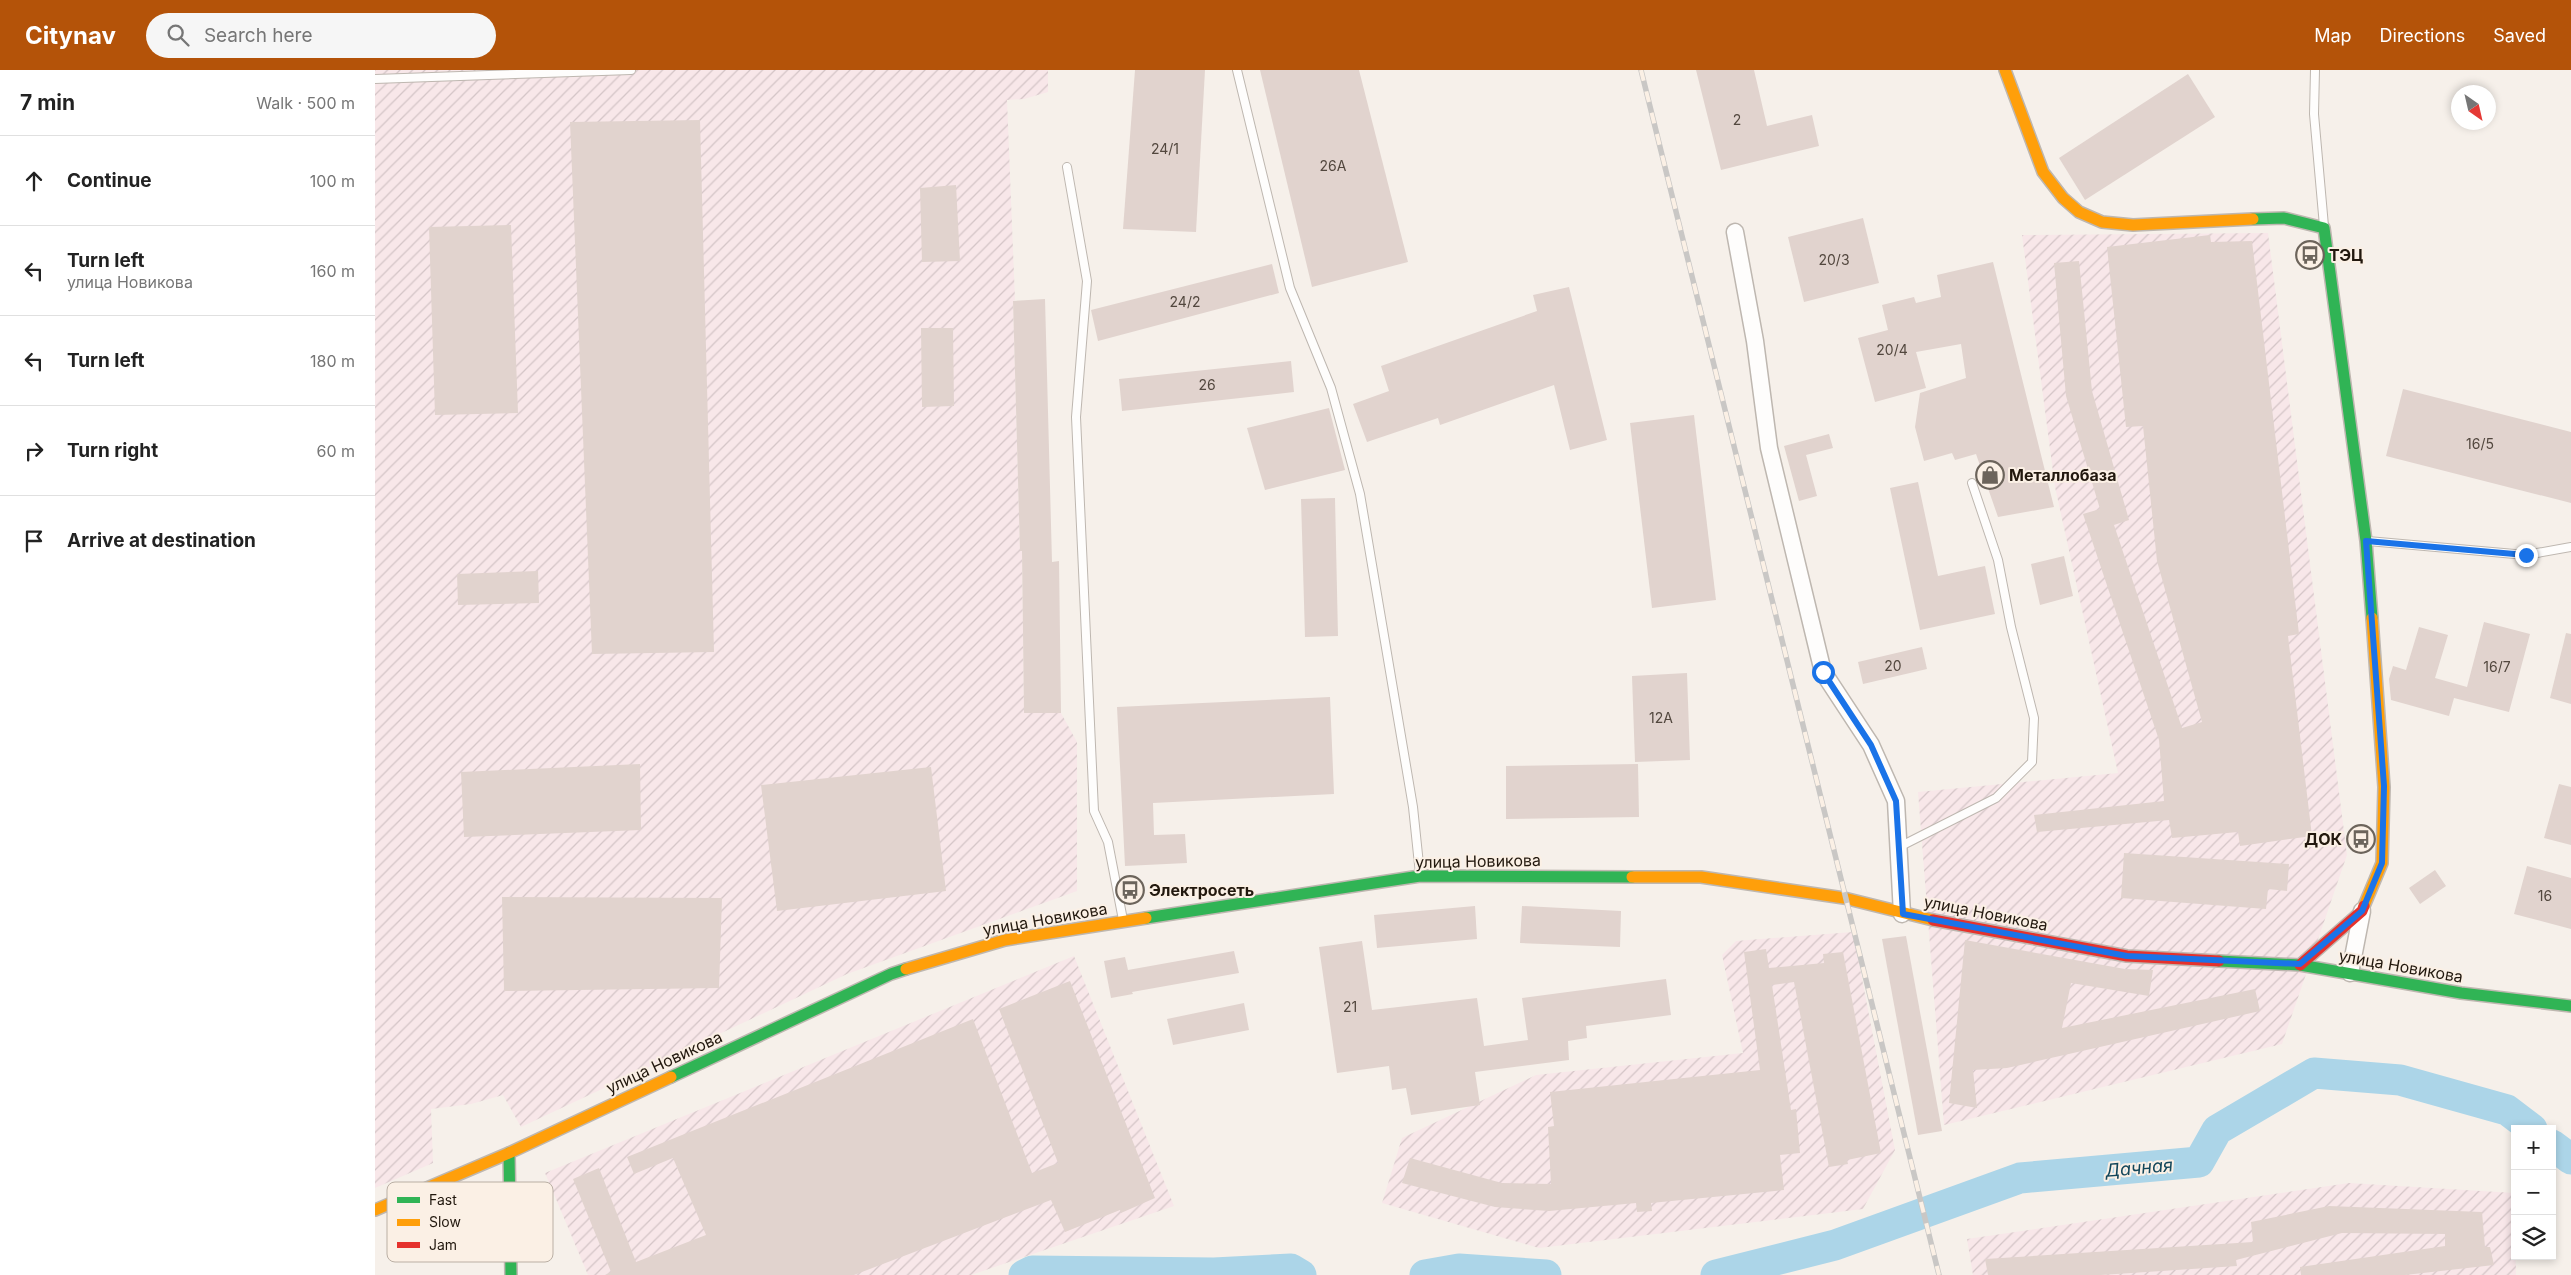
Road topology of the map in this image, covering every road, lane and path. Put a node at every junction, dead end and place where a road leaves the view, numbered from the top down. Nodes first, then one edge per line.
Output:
1 (631, 70) edge
2 (1237, 70) edge
3 (2005, 70) edge
4 (2315, 70) edge
5 (375, 78) edge
6 (1067, 167) dead end
7 (2324, 228) junction
8 (1735, 232) dead end
9 (1972, 484) dead end
10 (2366, 541) junction
11 (2571, 546) edge
12 (1420, 876) junction
13 (2362, 911) junction
14 (1903, 914) junction
15 (1123, 922) junction
16 (2300, 964) junction
17 (2350, 973) junction
18 (2571, 1006) edge
19 (509, 1153) junction
20 (441, 1182) edge
21 (509, 1182) edge
22 (387, 1205) edge
23 (375, 1210) edge
24 (511, 1262) edge
25 (511, 1275) edge

1 - 5 lane
2 - 12 lane
3 - 7 street
4 - 7 lane
6 - 15 lane
7 - 10 street
8 - 14 street
9 - 14 lane
10 - 11 lane
10 - 13 street
12 - 14 street, улица Новикова
12 - 15 street, улица Новикова
13 - 16 street
13 - 17 street
14 - 16 street, улица Новикова
15 - 19 street, улица Новикова
16 - 17 street, улица Новикова
17 - 18 street, улица Новикова
19 - 20 street, улица Новикова
19 - 21 street
22 - 23 street, улица Новикова
24 - 25 street

